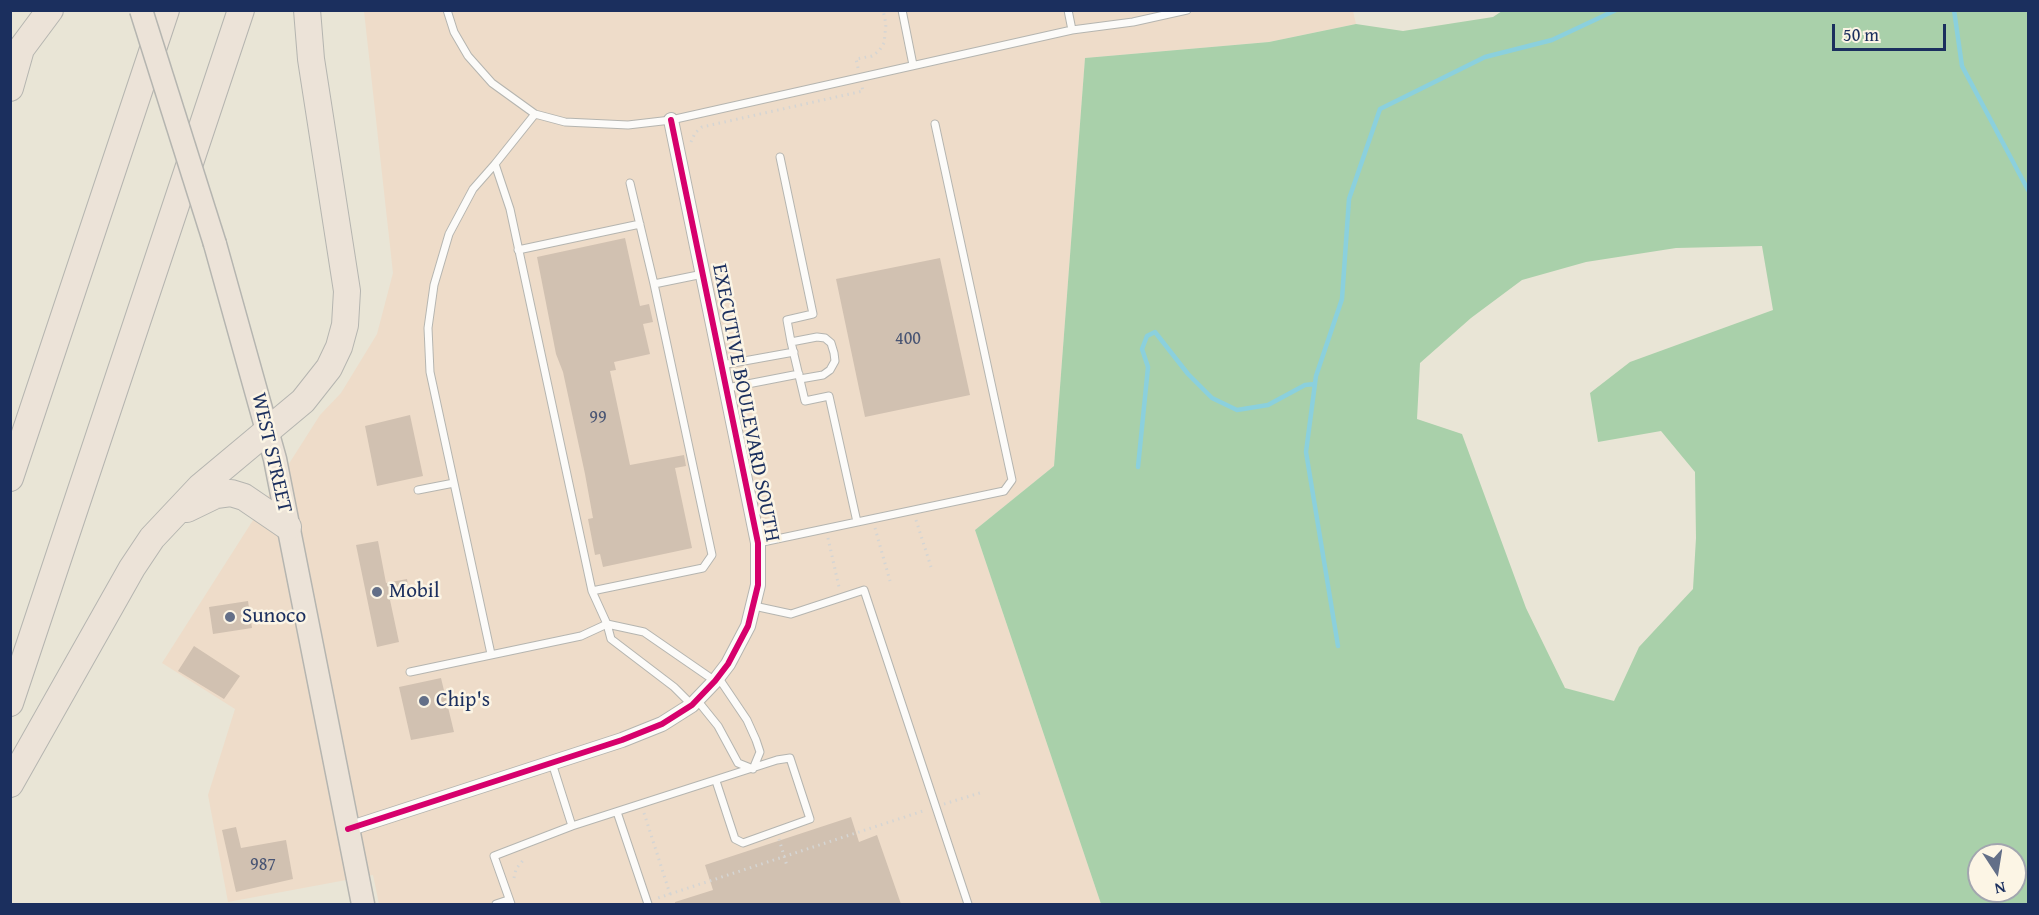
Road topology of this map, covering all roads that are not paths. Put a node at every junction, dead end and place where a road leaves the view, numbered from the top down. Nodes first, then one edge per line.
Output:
1 (50, 10) edge
2 (141, 10) edge
3 (166, 10) edge
4 (241, 10) edge
5 (307, 10) edge
6 (447, 10) edge
7 (902, 10) edge
8 (1068, 10) edge
9 (1187, 10) edge
10 (1072, 30) junction
11 (914, 65) junction
12 (10, 88) edge
13 (535, 114) junction
14 (671, 120) junction
15 (935, 124) dead end
16 (780, 157) dead end
17 (495, 164) junction
18 (630, 183) dead end
19 (640, 224) junction
20 (518, 250) junction
21 (703, 274) junction
22 (654, 284) junction
23 (792, 342) junction
24 (794, 352) junction
25 (722, 365) junction
26 (799, 376) junction
27 (727, 388) junction
28 (268, 430) junction
29 (10, 478) edge
30 (454, 483) junction
31 (418, 490) dead end
32 (857, 522) junction
33 (288, 527) junction
34 (152, 538) junction
35 (758, 543) junction
36 (592, 591) junction
37 (754, 606) junction
38 (607, 624) junction
39 (491, 654) junction
40 (410, 672) dead end
41 (717, 679) junction
42 (10, 703) edge
43 (695, 703) junction
44 (552, 763) junction
45 (753, 769) junction
46 (716, 782) junction
47 (10, 784) edge
48 (617, 812) junction
49 (573, 826) junction
50 (348, 829) junction
51 (510, 902) edge
52 (648, 903) edge
53 (363, 904) edge
54 (496, 904) edge
55 (968, 904) edge

1 - 12 highway
2 - 28 main road, WEST STREET, bridge
3 - 29 highway
4 - 42 highway
5 - 28 highway
6 - 13 lane
7 - 11 lane
8 - 10 lane
9 - 10 lane
10 - 11 lane
11 - 14 lane
13 - 14 lane
13 - 17 lane
14 - 21 street, EXECUTIVE BOULEVARD SOUTH
15 - 32 lane
16 - 23 lane
17 - 20 lane
17 - 30 lane
18 - 19 lane
19 - 20 lane
19 - 22 lane
20 - 36 lane
21 - 22 lane
21 - 25 street, EXECUTIVE BOULEVARD SOUTH
22 - 36 lane
23 - 24 lane
23 - 26 lane
24 - 25 lane
24 - 26 lane
25 - 27 street, EXECUTIVE BOULEVARD SOUTH
26 - 27 lane
26 - 32 lane
27 - 35 street, EXECUTIVE BOULEVARD SOUTH
28 - 33 main road, WEST STREET
28 - 34 highway
30 - 31 lane
30 - 39 lane
32 - 35 lane
33 - 34 highway
33 - 50 main road, WEST STREET
34 - 47 highway
35 - 37 street, EXECUTIVE BOULEVARD SOUTH
36 - 38 lane
37 - 41 street, EXECUTIVE BOULEVARD SOUTH
37 - 55 lane
38 - 39 lane
38 - 41 lane
38 - 43 lane
39 - 40 lane
41 - 43 street, EXECUTIVE BOULEVARD SOUTH
41 - 45 lane
43 - 44 street, EXECUTIVE BOULEVARD SOUTH
43 - 45 lane
44 - 49 lane
44 - 50 street, EXECUTIVE BOULEVARD SOUTH
45 - 46 lane
45 - 46 lane
46 - 48 lane
48 - 49 lane
48 - 52 lane
49 - 51 lane
50 - 53 main road, WEST STREET
51 - 54 lane

